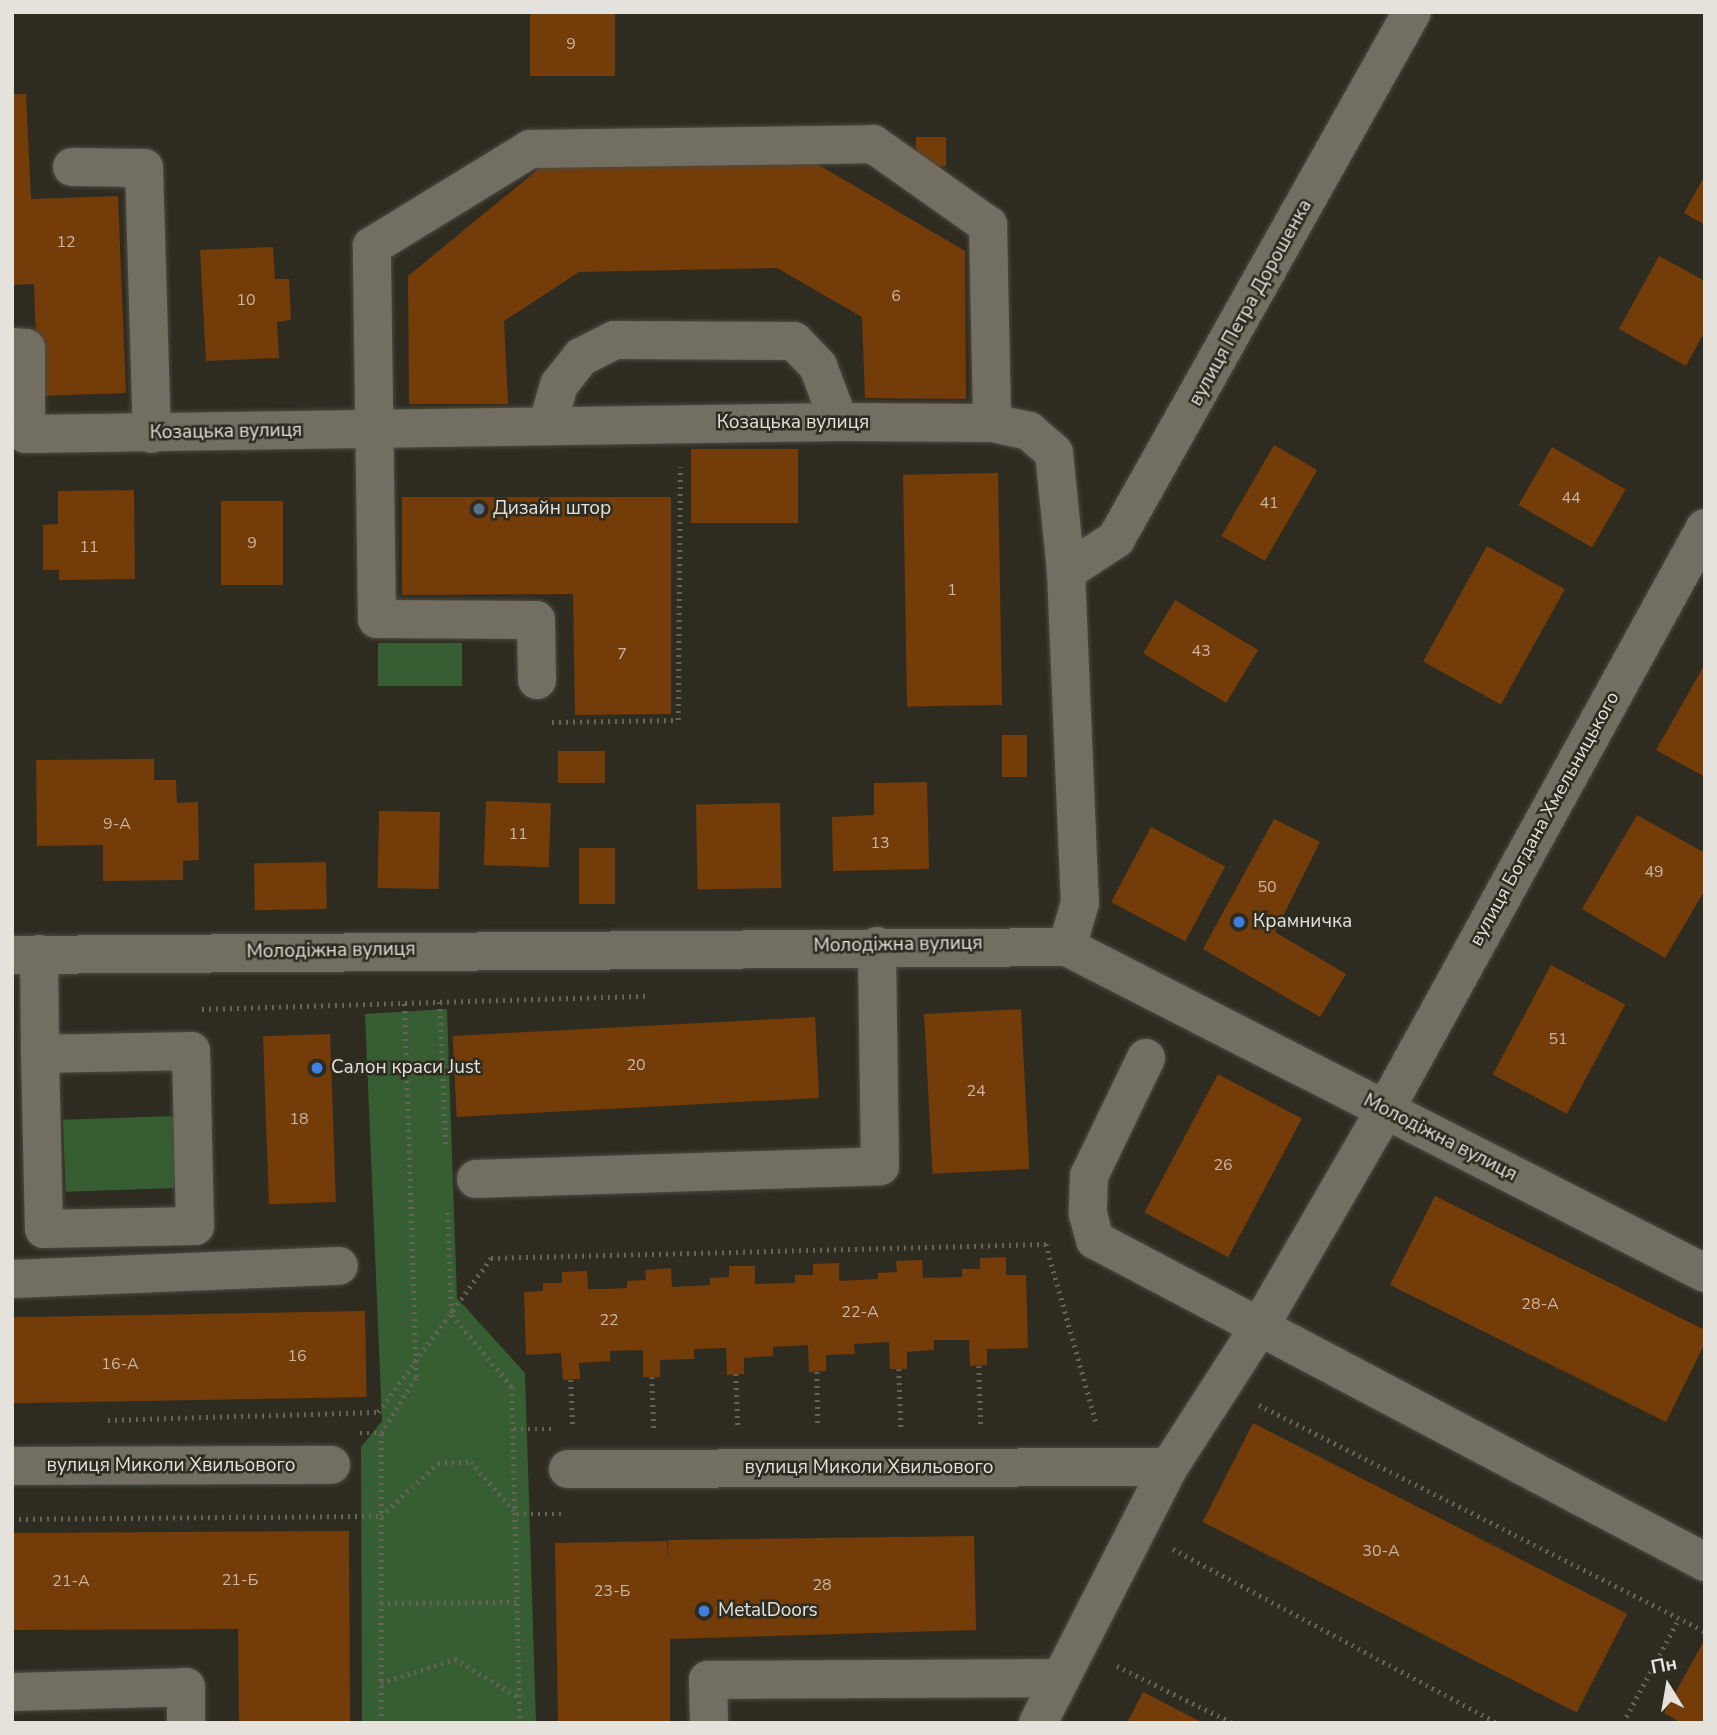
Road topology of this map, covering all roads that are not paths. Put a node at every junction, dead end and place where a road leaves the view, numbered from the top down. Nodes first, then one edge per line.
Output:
1 (1412, 12) edge
2 (72, 167) dead end
3 (12, 347) edge
4 (839, 422) junction
5 (992, 423) junction
6 (547, 426) junction
7 (378, 428) junction
8 (152, 434) junction
9 (1705, 528) edge
10 (1066, 572) junction
11 (537, 680) road end
12 (877, 946) junction
13 (1067, 947) junction
14 (25, 954) edge
15 (40, 1054) junction
16 (1146, 1058) dead end
17 (1385, 1110) junction
18 (476, 1179) dead end
19 (339, 1266) dead end
20 (1705, 1273) edge
21 (12, 1279) edge
22 (1261, 1324) junction
23 (331, 1465) dead end
24 (12, 1466) edge
25 (1169, 1467) junction
26 (568, 1469) dead end
27 (1702, 1553) edge
28 (1060, 1678) junction
29 (12, 1692) edge
30 (186, 1723) edge
31 (709, 1723) edge
32 (1038, 1723) edge

1 - 10 street, вулиця Петра Дорошенка
2 - 8 street
3 - 8 street, Козацька вулиця
4 - 5 street, Козацька вулиця
4 - 6 street, Козацька вулиця
4 - 6 street
5 - 7 street
5 - 10 street, Козацька вулиця
6 - 7 street, Козацька вулиця
7 - 8 street, Козацька вулиця
7 - 11 street
9 - 17 street, вулиця Богдана Хмельницького
10 - 13 street, Козацька вулиця
12 - 13 street, Молодіжна вулиця
12 - 14 street, Молодіжна вулиця
12 - 18 street
13 - 17 street, Молодіжна вулиця
14 - 15 street
15 - 15 street
16 - 22 street
17 - 20 street, Молодіжна вулиця
17 - 22 street, вулиця Богдана Хмельницького
19 - 21 street
22 - 25 street, вулиця Богдана Хмельницького
22 - 27 street
23 - 24 street, вулиця Миколи Хвильового
25 - 26 street, вулиця Миколи Хвильового
25 - 28 street, вулиця Богдана Хмельницького
28 - 31 street
28 - 32 street, вулиця Богдана Хмельницького
29 - 30 street

